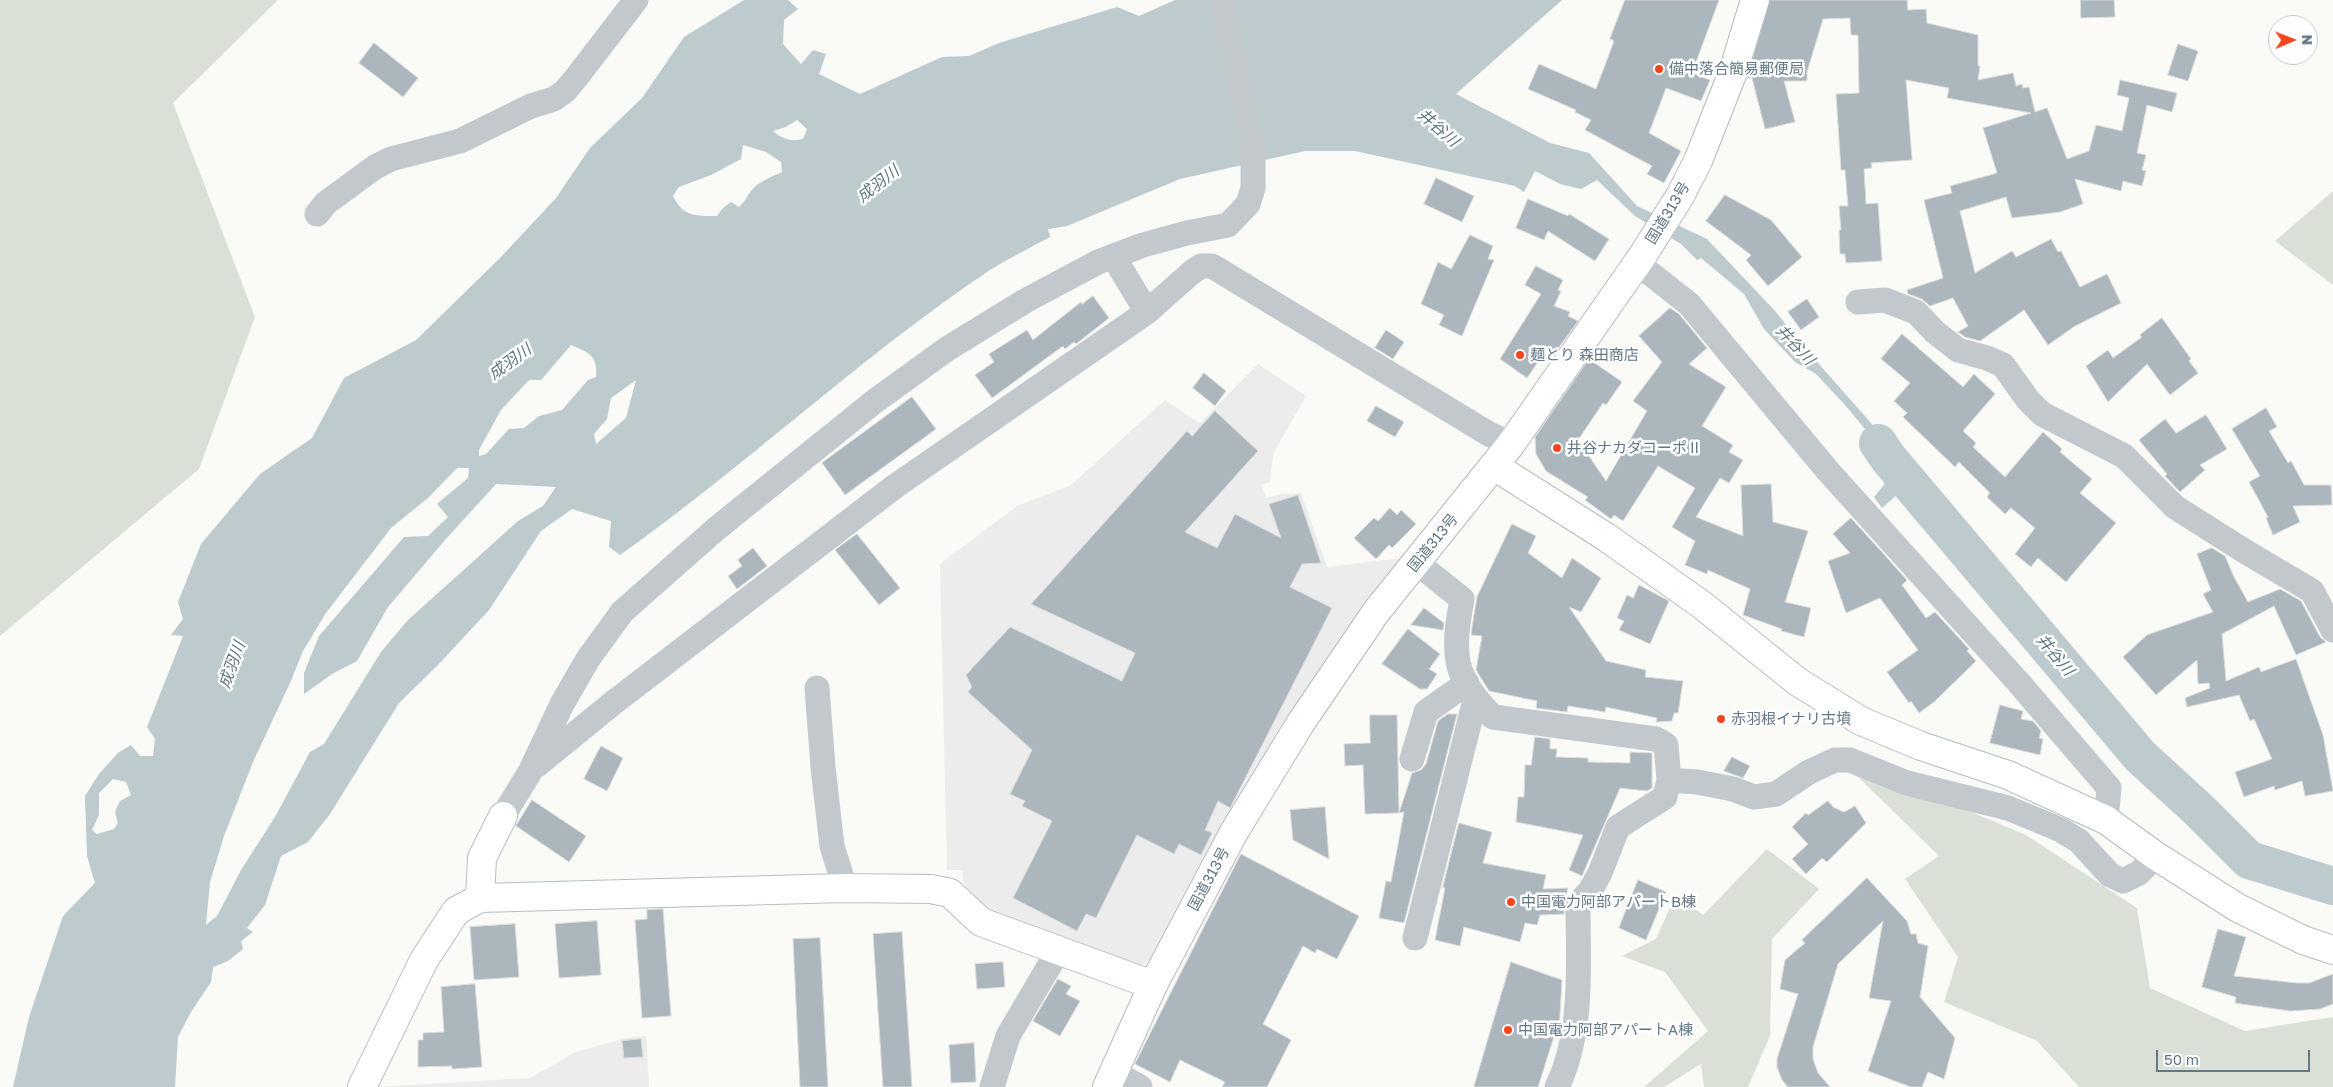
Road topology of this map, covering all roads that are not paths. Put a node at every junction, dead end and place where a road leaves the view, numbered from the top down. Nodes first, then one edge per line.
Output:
1 (636, 0) edge
2 (1222, 0) edge
3 (1755, 0) edge
4 (317, 214) dead end
5 (1113, 256) junction
6 (1640, 259) junction
7 (1858, 302) dead end
8 (1147, 312) junction
9 (1511, 444) junction
10 (1494, 466) junction
11 (1417, 563) junction
12 (2333, 630) edge
13 (817, 688) dead end
14 (1471, 692) junction
15 (1412, 759) dead end
16 (530, 772) junction
17 (1669, 780) junction
18 (503, 816) joint
19 (2106, 820) junction
20 (2156, 856) junction
21 (846, 888) junction
22 (480, 898) junction
23 (1415, 938) dead end
24 (2333, 950) edge
25 (1058, 951) junction
26 (1153, 985) junction
27 (1111, 1080) edge
28 (362, 1087) edge
29 (992, 1087) edge
30 (1140, 1087) edge
31 (1557, 1087) edge

1 - 4 street
2 - 5 street
3 - 6 main road, 国道313号
5 - 8 street
5 - 16 street
6 - 9 main road, 国道313号
6 - 19 street
7 - 12 street
8 - 9 street
8 - 16 street
9 - 10 main road, 国道313号
10 - 11 main road, 国道313号
10 - 19 main road
11 - 14 street
11 - 26 main road, 国道313号
13 - 21 street
14 - 15 street
14 - 17 street
14 - 23 street
16 - 18 street
17 - 20 street
17 - 31 street
18 - 22 main road
19 - 20 main road
20 - 24 main road
21 - 22 main road
21 - 25 main road
22 - 28 main road
25 - 26 main road
25 - 29 street
26 - 27 main road, 国道313号
27 - 30 street

